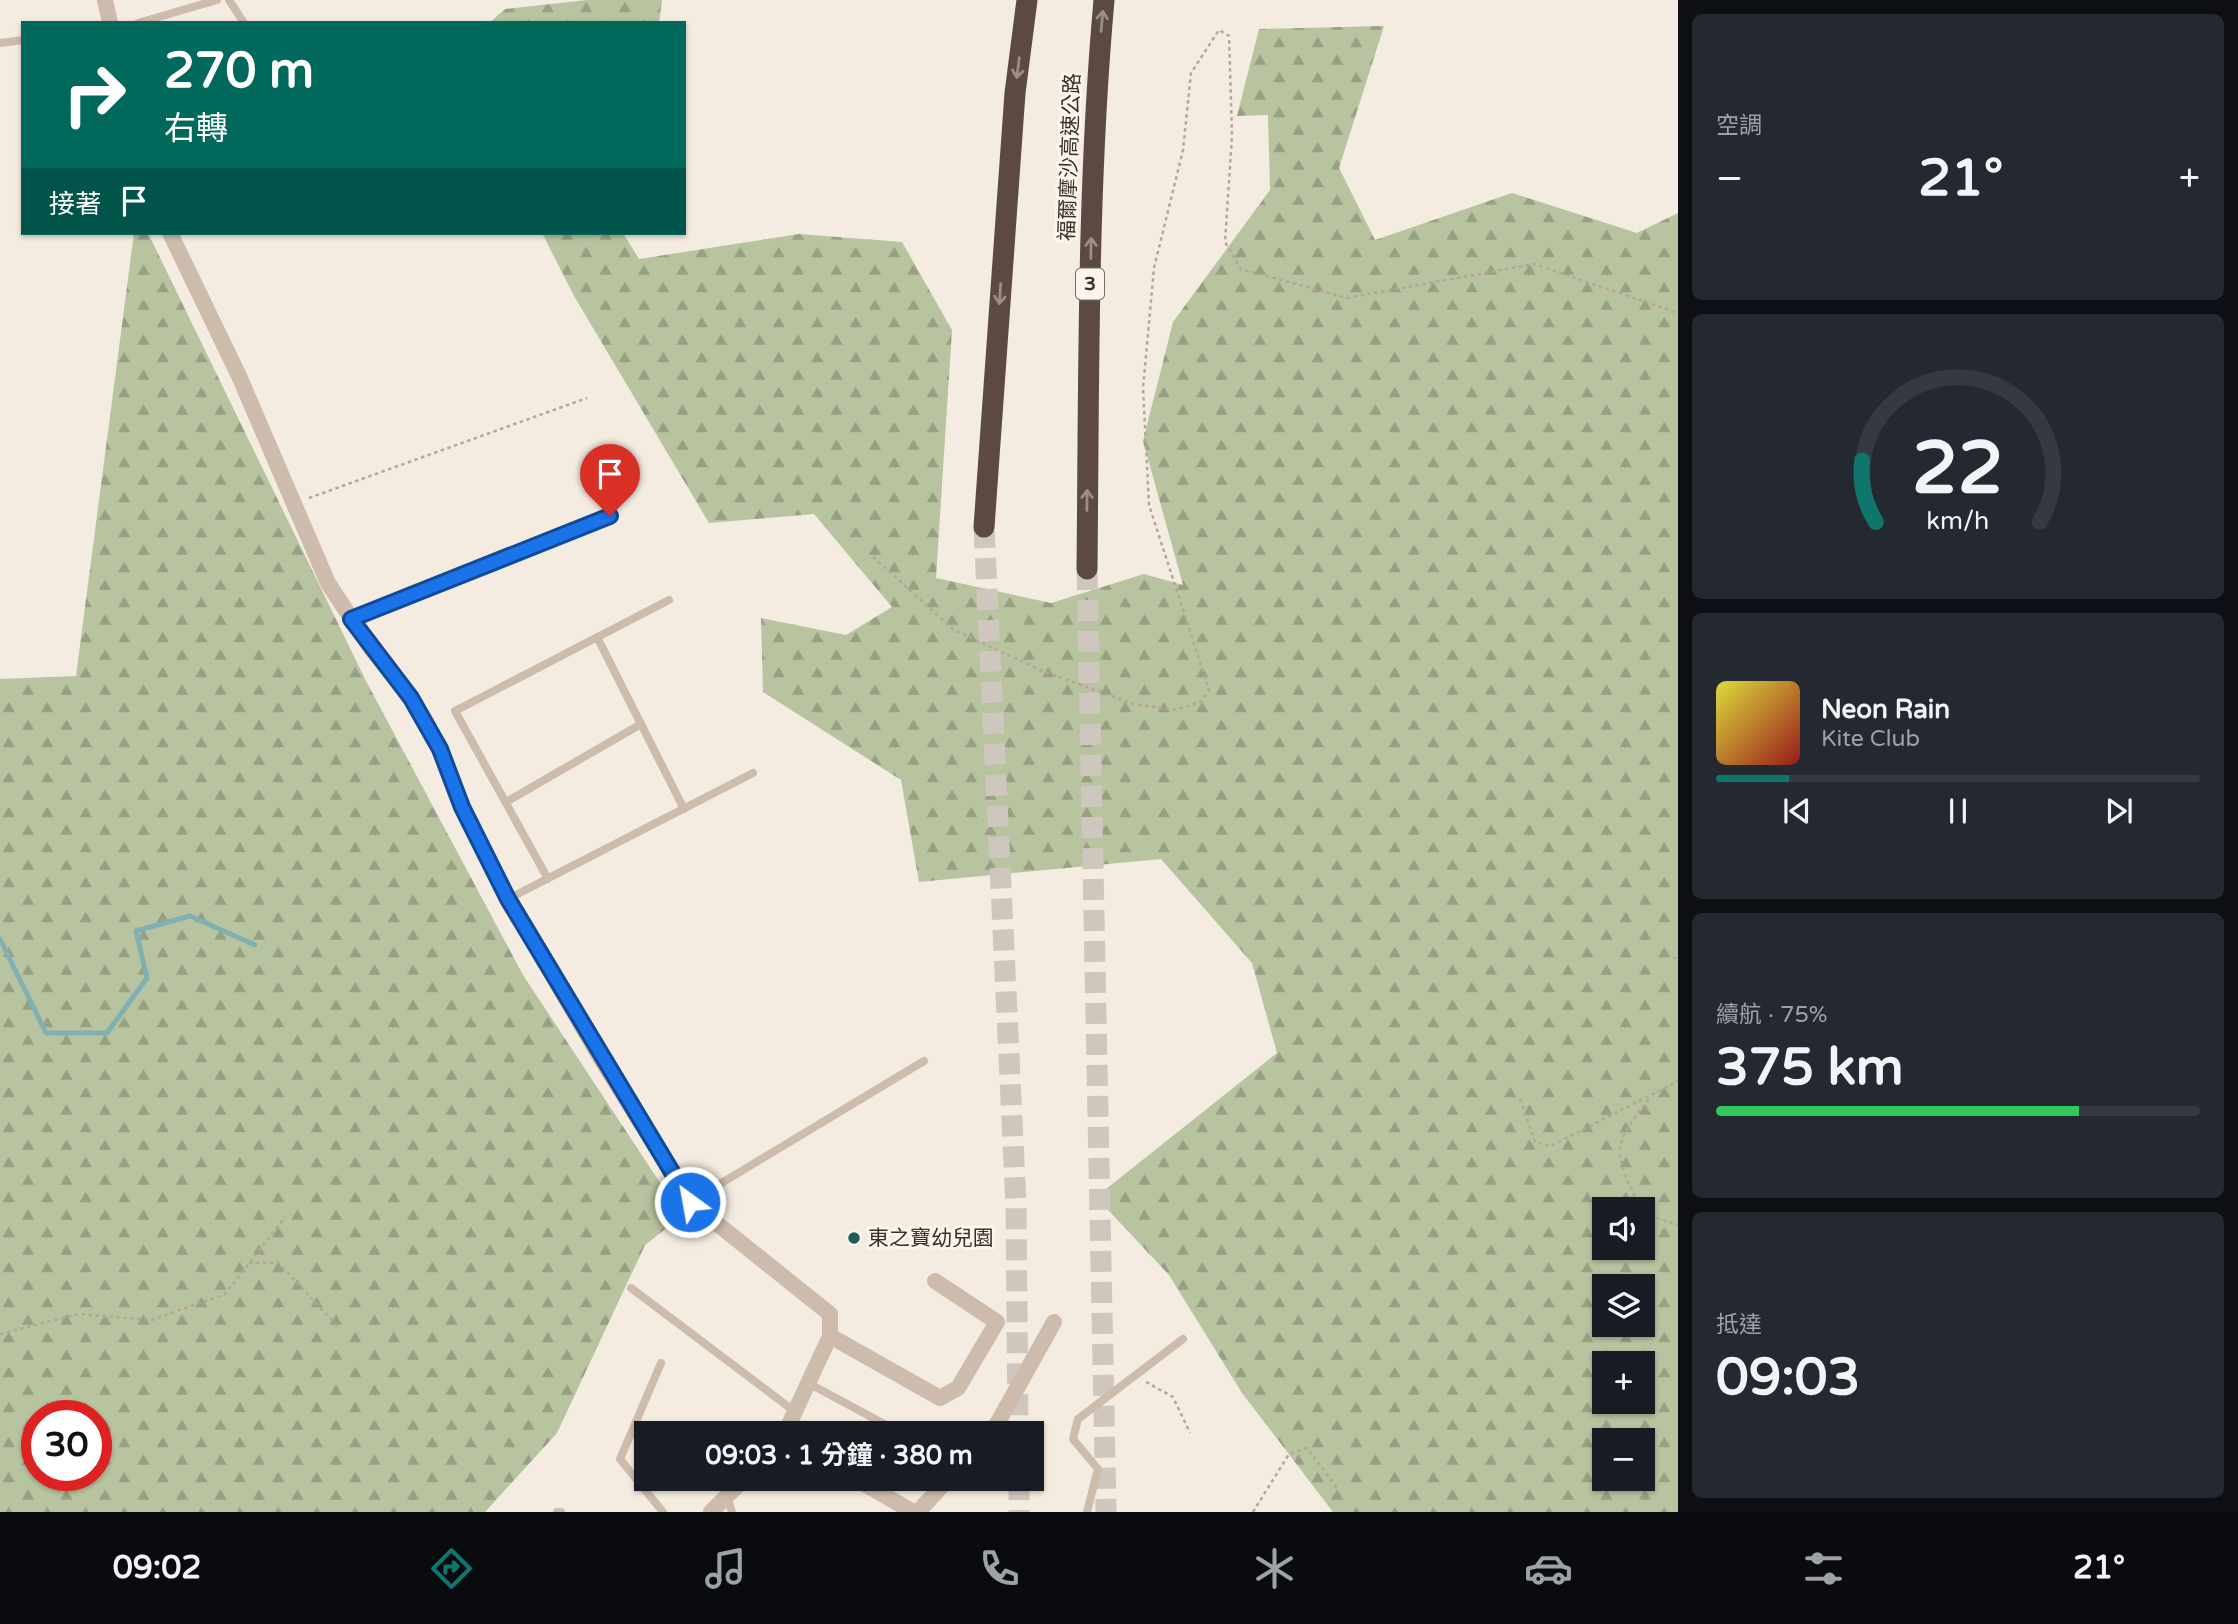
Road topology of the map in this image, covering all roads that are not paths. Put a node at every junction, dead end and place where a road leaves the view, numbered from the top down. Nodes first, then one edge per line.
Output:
1 (105, 0) edge
2 (217, 0) edge
3 (229, 0) edge
4 (1027, 0) edge
5 (1104, 0) edge
6 (110, 21) edge
7 (145, 21) edge
8 (243, 21) edge
9 (21, 40) edge
10 (0, 43) edge
11 (171, 235) edge
12 (610, 516) dead end
13 (984, 527) tunnel mouth
14 (1087, 569) tunnel mouth
15 (669, 600) dead end
16 (351, 619) junction
17 (597, 637) junction
18 (641, 724) junction
19 (753, 773) dead end
20 (506, 802) junction
21 (684, 809) junction
22 (548, 879) junction
23 (508, 899) junction
24 (924, 1061) dead end
25 (690, 1202) junction
26 (935, 1281) dead end
27 (631, 1288) dead end
28 (1054, 1322) dead end
29 (830, 1336) junction
30 (1183, 1339) dead end
31 (661, 1363) dead end
32 (808, 1383) junction
33 (794, 1411) junction
34 (790, 1421) edge
35 (879, 1421) edge
36 (996, 1421) edge
37 (878, 1491) edge
38 (936, 1491) edge
39 (729, 1504) edge
40 (663, 1512) edge
41 (711, 1512) edge
42 (916, 1512) edge
43 (1087, 1512) edge

1 - 6 street
2 - 7 lane
3 - 8 lane
4 -> 13 highway
14 -> 5 highway, 福爾摩沙高速公路 / 3
9 - 10 lane
11 - 16 street
12 - 16 lane
15 - 17 lane
16 - 23 street
17 - 18 lane
17 - 20 lane
18 - 20 lane
18 - 21 lane
19 - 21 lane
20 - 22 lane
21 - 22 lane
22 - 23 lane
23 - 25 street
24 - 25 lane
25 - 29 street
26 - 29 street
27 - 33 lane
28 - 36 street
29 - 32 street
30 - 43 lane
31 - 40 lane
32 - 33 street
32 - 35 lane
33 - 34 street
37 - 42 street
38 - 42 street
39 - 41 street

